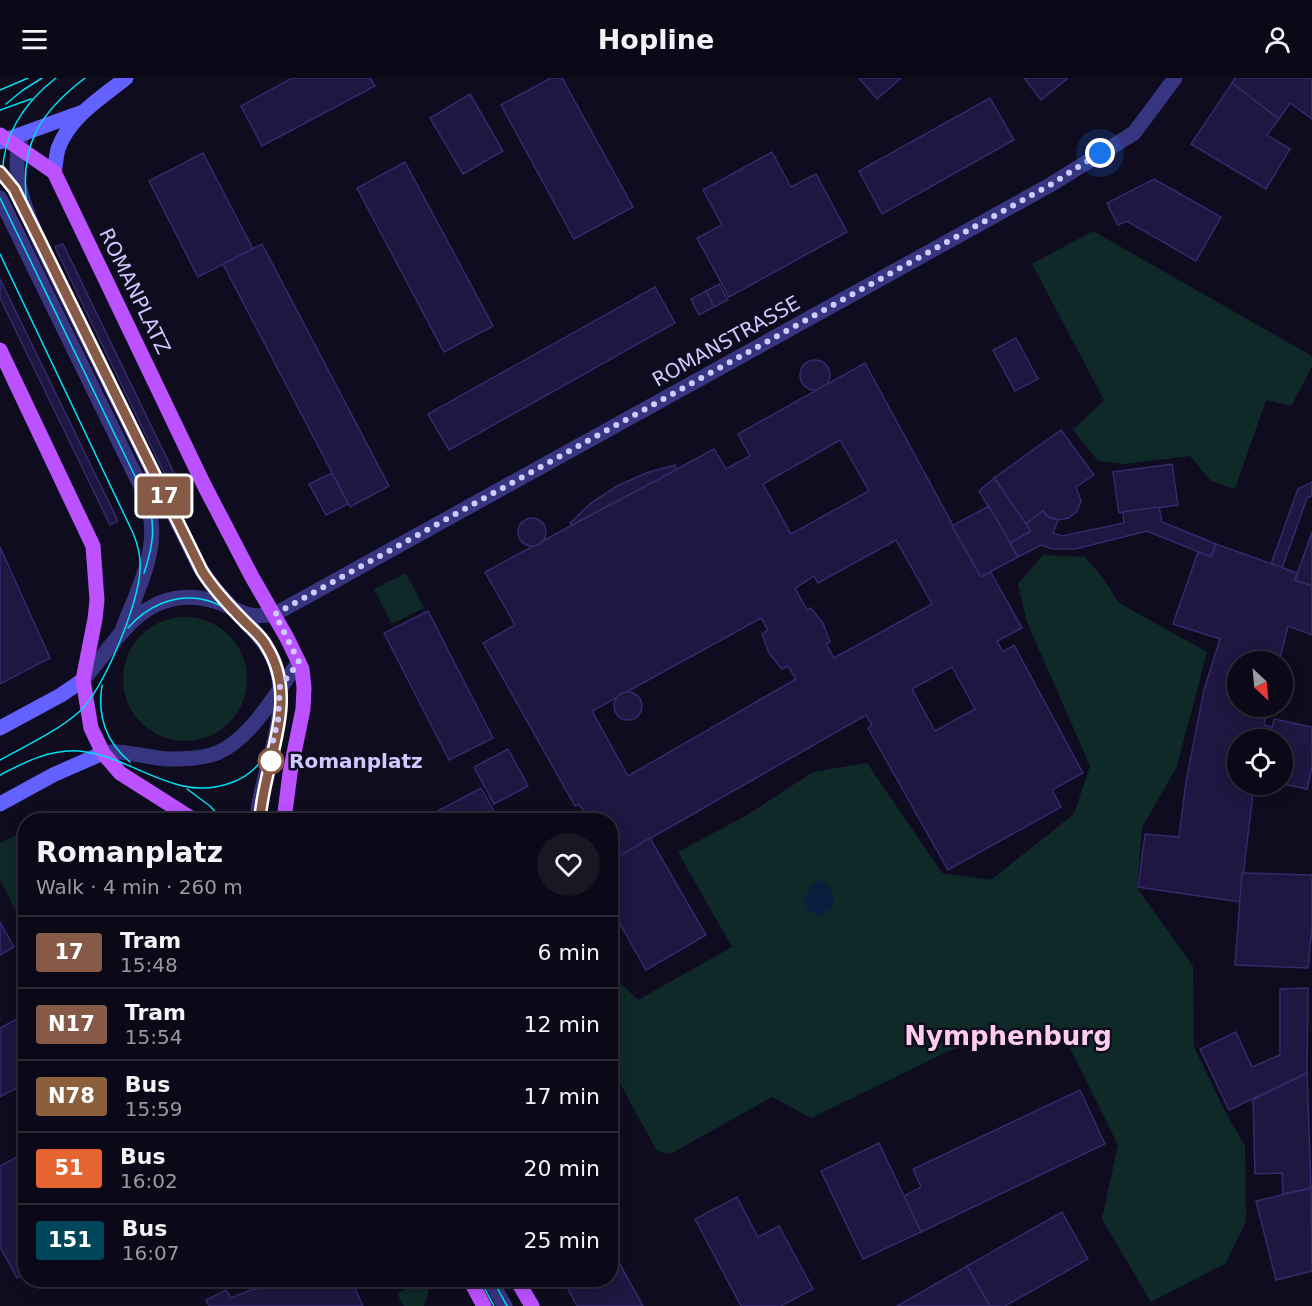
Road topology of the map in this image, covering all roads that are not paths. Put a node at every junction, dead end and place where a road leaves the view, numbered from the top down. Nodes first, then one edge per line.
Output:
1 (126, 78) edge
2 (1175, 78) edge
3 (83, 112) junction
4 (10, 140) edge
5 (54, 172) junction
6 (0, 198) edge
7 (0, 350) edge
8 (234, 610) junction
9 (275, 614) junction
10 (123, 628) junction
11 (299, 662) junction
12 (83, 680) junction
13 (280, 687) junction
14 (0, 728) edge
15 (103, 753) junction
16 (0, 804) edge
17 (182, 813) edge
18 (258, 813) edge
19 (285, 813) edge
20 (474, 1287) edge
21 (494, 1287) edge
22 (521, 1287) edge
23 (484, 1306) edge
24 (505, 1306) edge
25 (532, 1306) edge

1 - 3 main road
2 - 9 street, ROMANSTRASSE
3 - 4 main road
3 - 5 main road
4 - 5 main road, ROMANPLATZ
4 - 8 street
5 - 9 main road, ROMANPLATZ
6 - 10 street
7 - 12 main road
8 - 9 street
8 - 10 street
8 - 13 street
9 - 11 main road, ROMANPLATZ
10 - 12 street
11 - 13 street
11 - 19 main road, ROMANPLATZ
12 - 14 main road
12 - 15 main road
13 - 15 street
13 - 18 street
15 - 16 main road
15 - 17 main road
20 - 23 main road
21 - 24 street
22 - 25 main road

